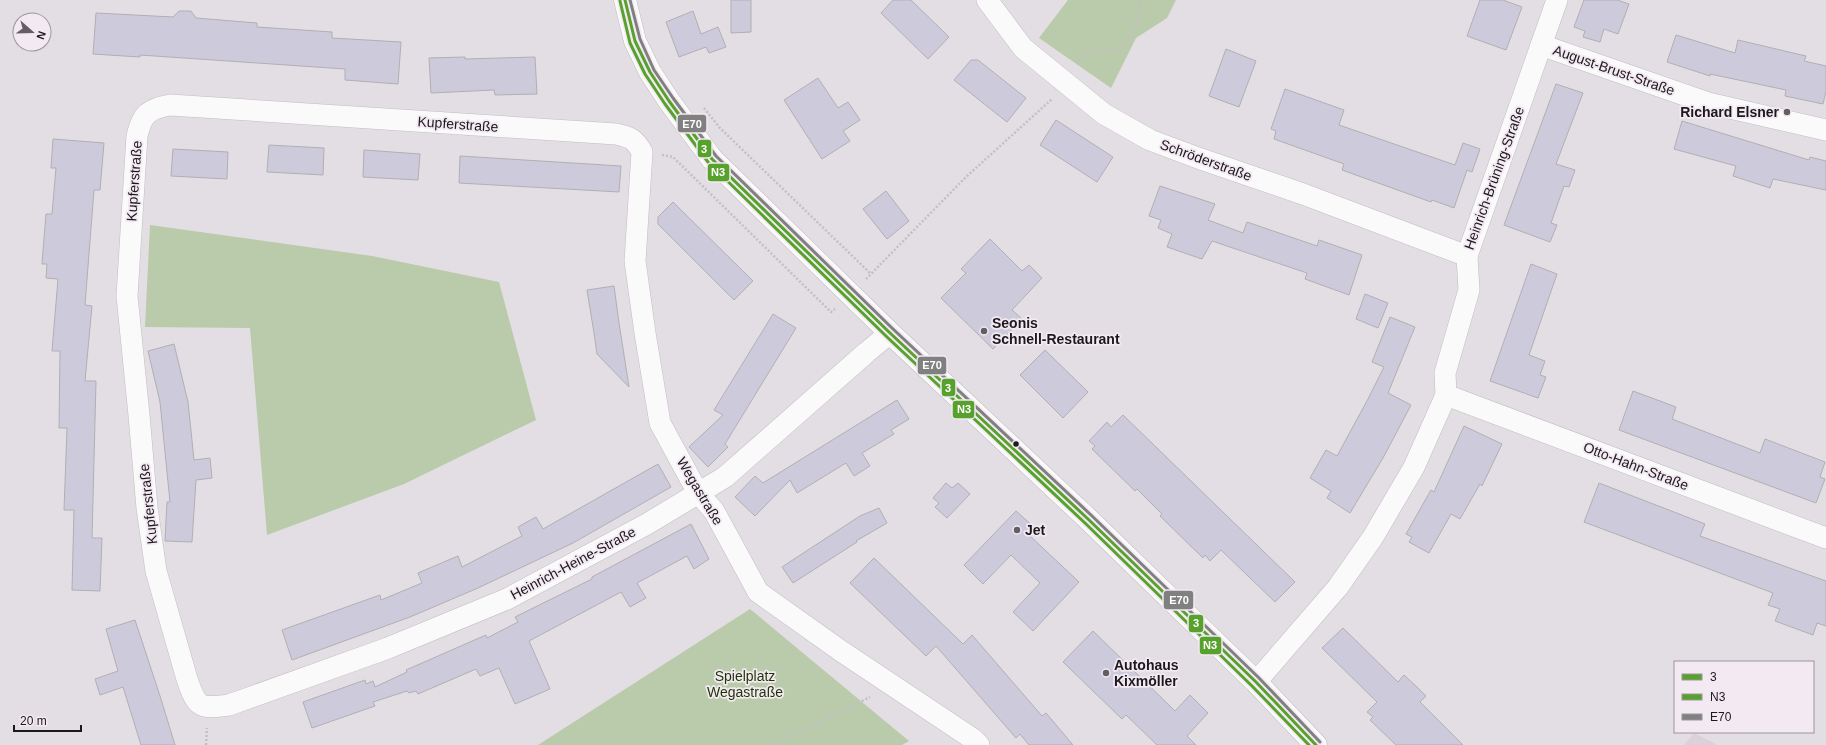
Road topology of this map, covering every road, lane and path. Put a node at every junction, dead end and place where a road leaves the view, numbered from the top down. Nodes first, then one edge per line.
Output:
1 (625, 0) edge
2 (987, 0) edge
3 (1141, 0) edge
4 (1557, 0) edge
5 (1541, 45) junction
6 (1064, 83) junction
7 (702, 105) dead end
8 (1826, 130) edge
9 (642, 152) junction
10 (1467, 256) junction
11 (850, 295) junction
12 (890, 333) junction
13 (1446, 395) junction
14 (698, 493) junction
15 (1826, 538) edge
16 (1256, 682) junction
17 (893, 684) junction
18 (208, 708) joint
19 (772, 745) edge
20 (979, 745) edge
21 (1316, 745) edge

1 - 11 main road
2 - 6 street, Schröderstraße
3 - 6 path
4 - 5 street, Heinrich-Brüning-Straße
5 - 8 street, August-Brust-Straße
5 - 10 street, Heinrich-Brüning-Straße
6 - 7 path
6 - 10 street, Schröderstraße
9 - 11 path
9 - 14 street, Wegastraße
9 - 18 street, Kupferstraße
10 - 13 street, Heinrich-Brüning-Straße
11 - 12 main road
12 - 14 street, Heinrich-Heine-Straße
12 - 16 main road
13 - 15 street, Otto-Hahn-Straße
13 - 16 street, Heinrich-Brüning-Straße
14 - 17 street, Wegastraße
14 - 18 street, Heinrich-Heine-Straße
16 - 21 main road
17 - 19 path
17 - 20 street, Wegastraße

